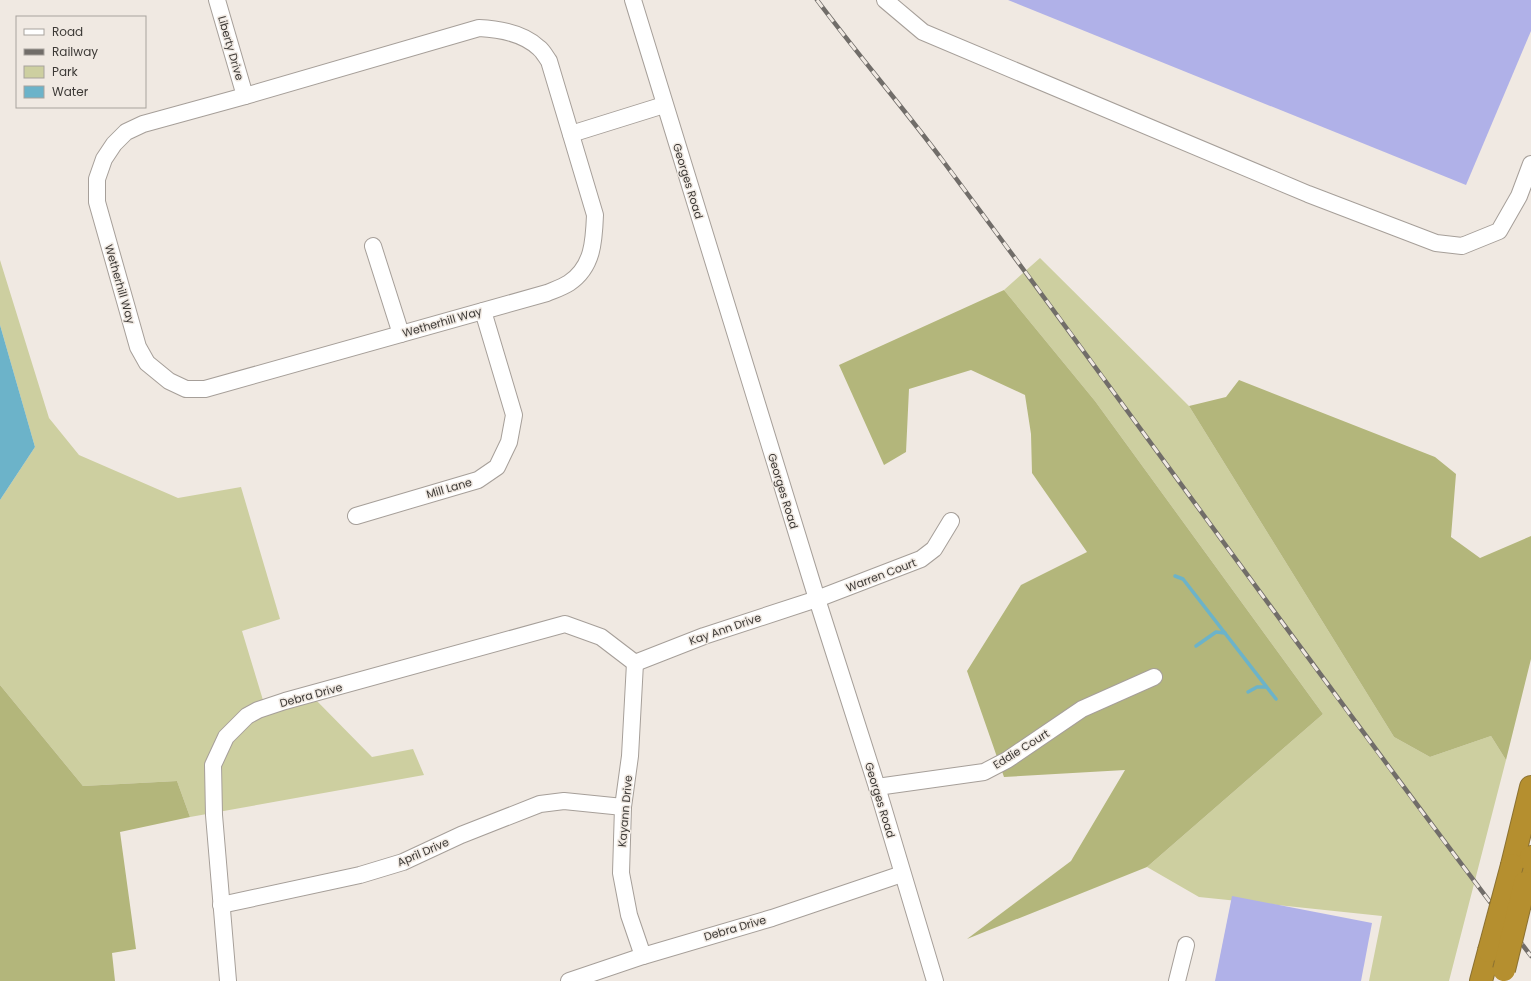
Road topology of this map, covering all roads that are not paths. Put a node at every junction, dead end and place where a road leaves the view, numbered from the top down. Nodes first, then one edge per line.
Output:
1 (217, 0) edge
2 (633, 0) edge
3 (885, 0) edge
4 (245, 96) junction
5 (664, 105) junction
6 (571, 134) junction
7 (1531, 164) edge
8 (373, 246) dead end
9 (483, 311) junction
10 (401, 334) junction
11 (356, 516) dead end
12 (951, 521) dead end
13 (817, 598) junction
14 (635, 663) junction
15 (1154, 677) dead end
16 (877, 787) junction
17 (1531, 787) edge
18 (623, 807) junction
19 (1522, 861) edge
20 (902, 874) junction
21 (221, 905) junction
22 (1186, 945) dead end
23 (643, 956) junction
24 (1502, 975) edge
25 (228, 981) edge
26 (569, 981) edge
27 (935, 981) edge
28 (1177, 981) edge
29 (1481, 981) edge

1 - 4 street, Liberty Drive
2 - 5 street, Georges Road
3 - 7 street
4 - 6 street, Wetherhill Way
4 - 10 street, Wetherhill Way
5 - 6 street
5 - 13 street, Georges Road
6 - 9 street, Wetherhill Way
8 - 10 street
9 - 10 street, Wetherhill Way
9 - 11 street, Mill Lane
12 - 13 street, Warren Court
13 - 14 street, Kay Ann Drive
13 - 16 street, Georges Road
14 - 18 street, Kayann Drive
14 - 21 street, Debra Drive
15 - 16 street, Eddie Court
16 - 20 street, Georges Road
17 - 19 highway
18 - 21 street, April Drive
18 - 23 street, Kayann Drive
19 - 24 highway, bridge
19 - 29 highway, bridge
20 - 23 street, Debra Drive
20 - 27 street, Georges Road
21 - 25 street, Debra Drive
22 - 28 street
23 - 26 street, Debra Drive

